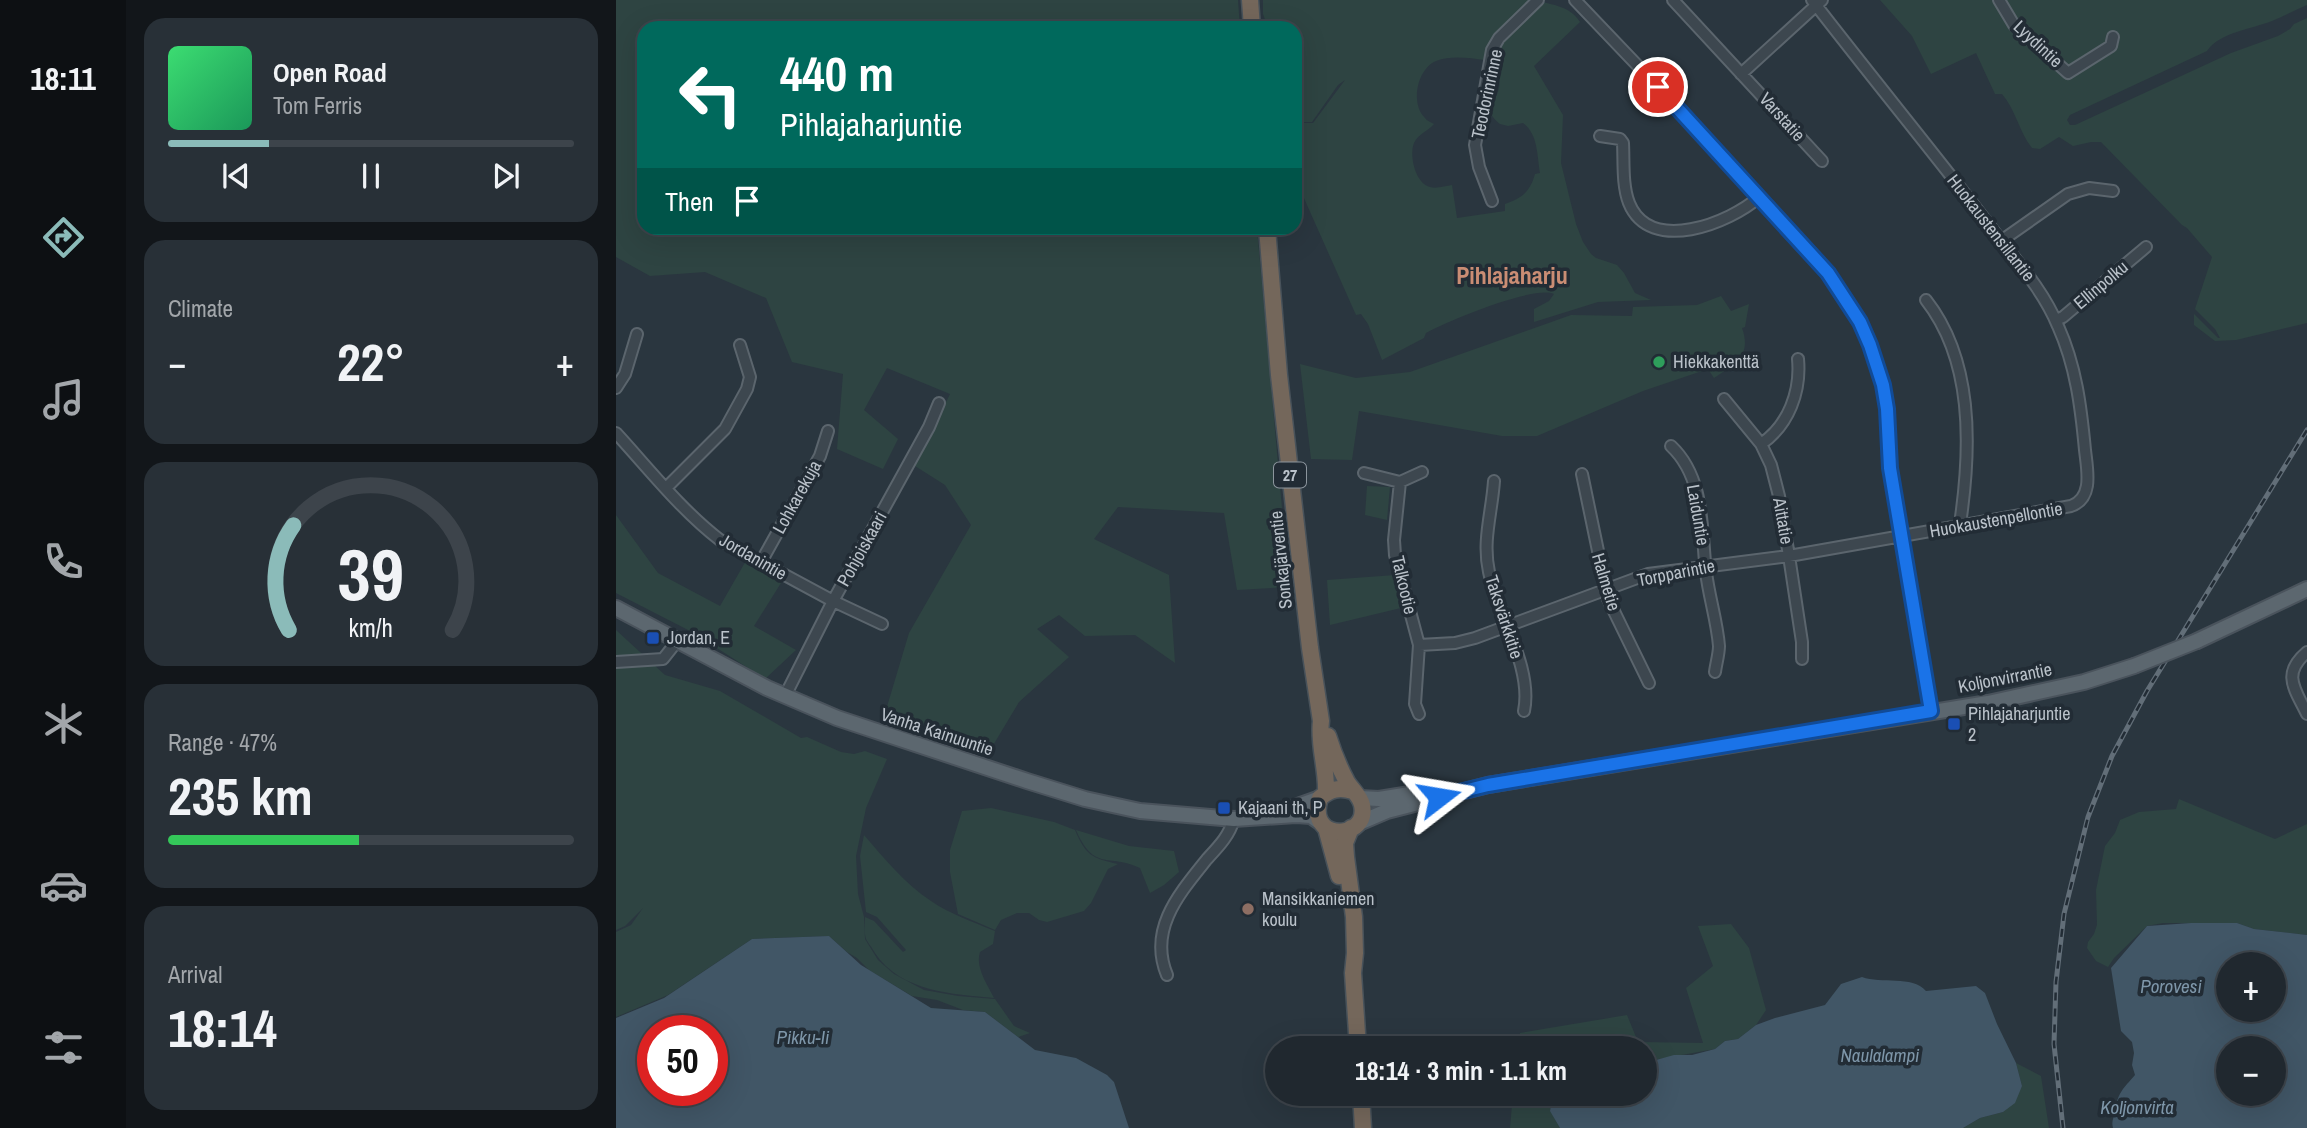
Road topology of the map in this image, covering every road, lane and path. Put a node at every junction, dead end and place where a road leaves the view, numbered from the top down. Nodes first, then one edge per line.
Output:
1 (1250, 0) edge
2 (1538, 0) edge
3 (1574, 0) edge
4 (1673, 0) edge
5 (1999, 0) edge
6 (1817, 2) edge
7 (1252, 21) edge
8 (2113, 37) dead end
9 (1741, 74) junction
10 (1600, 136) dead end
11 (1822, 161) dead end
12 (2113, 191) dead end
13 (1759, 197) junction
14 (1492, 201) dead end
15 (1268, 235) edge
16 (2001, 242) junction
17 (2146, 247) dead end
18 (1926, 300) dead end
19 (2056, 320) junction
20 (637, 334) dead end
21 (740, 345) dead end
22 (1798, 359) dead end
23 (616, 388) edge
24 (1724, 399) dead end
25 (939, 403) dead end
26 (828, 431) dead end
27 (616, 433) edge
28 (1761, 444) junction
29 (1671, 446) dead end
30 (1422, 472) dead end
31 (1364, 473) dead end
32 (1582, 474) dead end
33 (1494, 481) dead end
34 (1400, 482) junction
35 (666, 488) junction
36 (2086, 493) joint
37 (1962, 525) junction
38 (1900, 537) junction
39 (1789, 556) junction
40 (761, 562) junction
41 (1706, 565) junction
42 (2307, 589) edge
43 (1605, 590) junction
44 (833, 601) junction
45 (616, 608) edge
46 (882, 624) dead end
47 (1507, 628) junction
48 (678, 640) junction
49 (1419, 645) junction
50 (2307, 652) edge
51 (1802, 659) dead end
52 (616, 662) edge
53 (1715, 672) dead end
54 (1649, 683) dead end
55 (785, 696) junction
56 (1524, 711) dead end
57 (1931, 711) junction
58 (1419, 714) dead end
59 (2307, 714) edge
60 (1321, 722) junction
61 (1488, 785) junction
62 (1323, 795) junction
63 (1356, 795) junction
64 (1269, 816) junction
65 (1234, 819) junction
66 (1322, 824) junction
67 (1355, 826) junction
68 (1353, 973) junction
69 (1167, 975) dead end
70 (1357, 1036) edge
71 (1362, 1106) edge
72 (1363, 1128) edge

1 - 7 highway
2 - 14 street, Teodorinrinne
3 - 13 street
4 - 9 street, Varstatie
5 - 8 street, Lyydintie
6 - 9 street
6 - 16 street, Huokaustensillantie
9 - 11 street, Varstatie
10 - 13 street
12 - 16 street
13 - 38 street
15 - 60 highway, Sonkajärventie / 27
16 - 19 street, Huokaustensillantie
17 - 19 street, Ellinpolku
18 - 37 street
19 - 36 street, Huokaustensillantie
20 - 23 street
21 - 35 street
22 - 28 street
24 - 28 street, Aittatie
25 - 44 street, Pohjoiskaari
26 - 40 street, Lohkarekuja
27 - 35 street, Jordanintie
28 - 39 street, Aittatie
29 - 41 street, Laiduntie
30 - 34 street
31 - 34 street
32 - 43 street, Halmetie
33 - 47 street, Taksvärkkitie
34 - 49 street, Talkootie
35 - 40 street, Jordanintie
36 - 37 street, Huokaustenpellontie
37 - 38 street, Huokaustenpellontie
38 - 39 street, Torpparintie
38 - 57 street
39 - 41 street, Torpparintie
39 - 51 street, Aittatie
40 - 44 street, Jordanintie
41 - 43 street, Torpparintie
41 - 53 street, Laiduntie
42 - 57 main road, Koljonvirrantie, bridge
43 - 47 street, Torpparintie
43 - 54 street, Halmetie
44 - 46 street, Jordanintie
44 - 55 street, Pohjoiskaari
45 - 48 main road, Vanha Kainuuntie
47 - 49 street, Torpparintie
47 - 56 street, Taksvärkkitie
48 - 52 street
48 - 55 main road, Vanha Kainuuntie
49 - 58 street, Talkootie
50 - 59 street
55 - 65 main road, Vanha Kainuuntie
57 - 61 main road, Koljonvirrantie
60 - 62 highway, Sonkajärventie / 27
60 - 63 highway, Sonkajärventie / 27
61 - 63 main road, Koljonvirrantie
61 - 67 main road, Koljonvirrantie
62 - 63 highway
62 - 64 main road, Vanha Kainuuntie
62 - 66 highway
63 - 67 highway
64 - 65 main road, Vanha Kainuuntie
64 - 66 main road, Vanha Kainuuntie
65 - 69 street
66 - 67 highway
66 - 68 highway
67 - 68 highway
68 - 70 highway
71 - 72 highway

